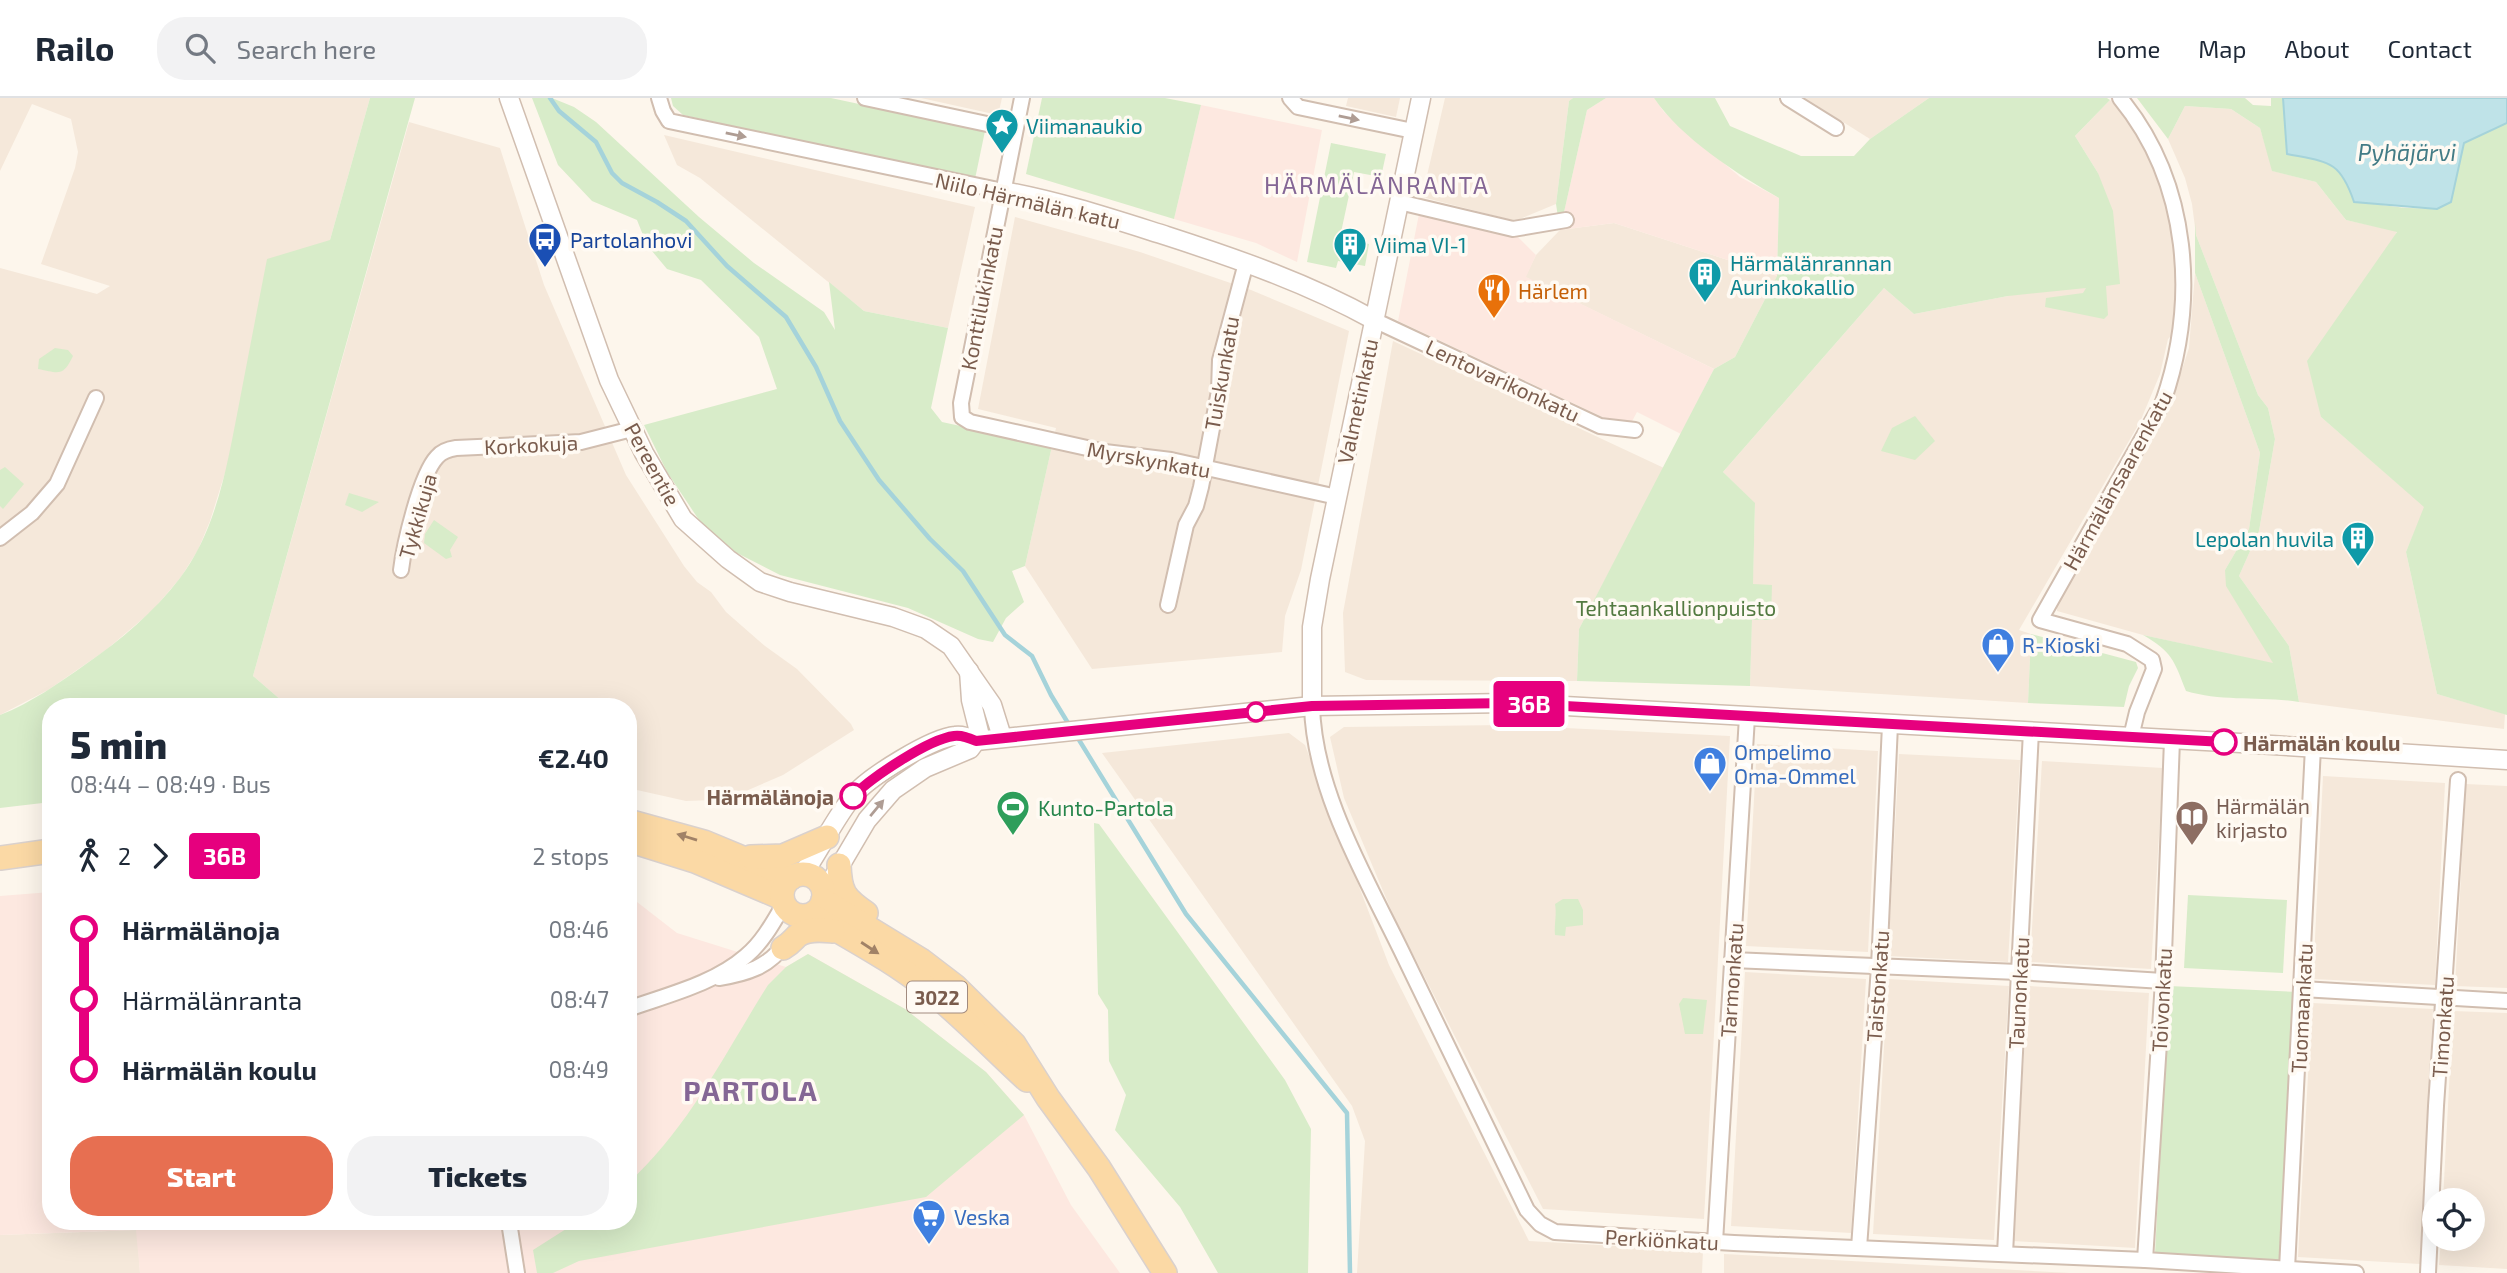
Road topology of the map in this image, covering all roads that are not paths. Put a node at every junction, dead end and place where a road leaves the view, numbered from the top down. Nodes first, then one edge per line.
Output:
1 (509, 98) edge
2 (659, 98) edge
3 (865, 98) edge
4 (1022, 98) edge
5 (1290, 98) edge
6 (1421, 98) edge
7 (1788, 98) edge
8 (2120, 98) edge
9 (1836, 128) dead end
10 (1015, 130) junction
11 (1413, 131) junction
12 (1003, 191) junction
13 (1399, 202) junction
14 (1566, 220) dead end
15 (1245, 263) junction
16 (1374, 320) junction
17 (96, 398) dead end
18 (962, 417) joint
19 (632, 429) junction
20 (1634, 430) dead end
21 (433, 462) joint
22 (1204, 468) junction
23 (1336, 497) junction
24 (0, 538) edge
25 (401, 570) dead end
26 (1168, 605) dead end
27 (969, 669) junction
28 (1312, 706) junction
29 (1746, 717) junction
30 (1890, 725) junction
31 (2031, 732) junction
32 (1002, 737) junction
33 (2131, 737) junction
34 (2172, 740) junction
35 (978, 741) junction
36 (2314, 747) junction
37 (2507, 760) edge
38 (2458, 780) dead end
39 (637, 823) edge
40 (827, 837) junction
41 (42, 838) edge
42 (0, 842) edge
43 (637, 843) edge
44 (42, 851) edge
45 (744, 857) junction
46 (0, 858) edge
47 (839, 865) junction
48 (786, 895) junction
49 (816, 906) junction
50 (839, 932) junction
51 (891, 940) junction
52 (783, 947) junction
53 (1732, 960) junction
54 (1878, 967) junction
55 (2018, 972) junction
56 (707, 980) junction
57 (2163, 981) junction
58 (2302, 989) junction
59 (2444, 997) junction
60 (2507, 1001) edge
61 (637, 1006) edge
62 (1048, 1098) junction
63 (510, 1230) edge
64 (1715, 1242) junction
65 (1859, 1248) junction
66 (2005, 1254) junction
67 (2145, 1260) junction
68 (2287, 1269) junction
69 (517, 1273) edge
70 (1165, 1273) edge
71 (2356, 1273) edge
72 (2428, 1273) edge

1 - 19 street, Pereentie
2 -> 12 street, Niilo Härmälän katu
3 - 10 street
4 - 10 street, Konttilukinkatu
5 -> 11 street
6 - 11 street, Valmetinkatu
7 - 9 street
8 - 33 street, Härmälänsaarenkatu
10 - 12 street, Konttilukinkatu
11 - 13 street, Valmetinkatu
12 - 15 street, Niilo Härmälän katu
12 - 18 street, Konttilukinkatu
13 - 14 street
13 - 16 street, Valmetinkatu
15 - 16 street, Niilo Härmälän katu
15 - 22 street, Tuiskunkatu
16 - 20 street, Lentovarikonkatu
16 - 23 street, Valmetinkatu
17 - 24 street
18 - 22 street, Myrskynkatu
19 - 21 street, Korkokuja
19 - 27 street, Pereentie
21 - 25 street, Tykkikuja
22 - 23 street, Myrskynkatu
22 - 26 street, Tuiskunkatu
23 - 28 street, Valmetinkatu
27 - 32 street, Pereentie
27 - 35 street
28 - 29 street
28 - 32 street
28 - 64 street, Perkiönkatu
29 - 30 street
29 - 53 street, Tarmonkatu
30 - 31 street
30 - 54 street, Taistonkatu
31 - 33 street
31 - 55 street, Taunonkatu
32 - 35 street
33 - 34 street
34 - 36 street
34 - 57 street, Toivonkatu
35 - 40 street
47 -> 35 street
36 - 37 street
36 - 58 street, Tuomaankatu
38 - 59 street, Timonkatu
45 -> 39 main road
40 - 45 main road
40 - 48 street
41 - 42 main road
43 - 48 main road
44 - 46 main road
45 - 48 main road
47 - 49 street
47 - 51 main road
48 - 49 main road
48 - 49 main road
48 - 56 street
49 - 50 main road, 3022
49 - 51 main road, 3022
49 - 52 street
50 - 52 main road
50 -> 62 main road, 3022
51 - 62 main road, 3022
52 - 56 street
53 - 54 street
53 - 64 street, Tarmonkatu
54 - 55 street
54 - 65 street, Taistonkatu
55 - 57 street
55 - 66 street, Taunonkatu
56 - 61 street
57 - 67 street, Toivonkatu
58 - 59 street
58 - 68 street, Tuomaankatu
59 - 60 street
59 - 72 street, Timonkatu
62 - 70 main road, 3022
63 - 69 street
64 - 65 street, Perkiönkatu
65 - 66 street, Perkiönkatu
66 - 67 street, Perkiönkatu
67 - 68 street, Perkiönkatu
68 - 71 street, Perkiönkatu

